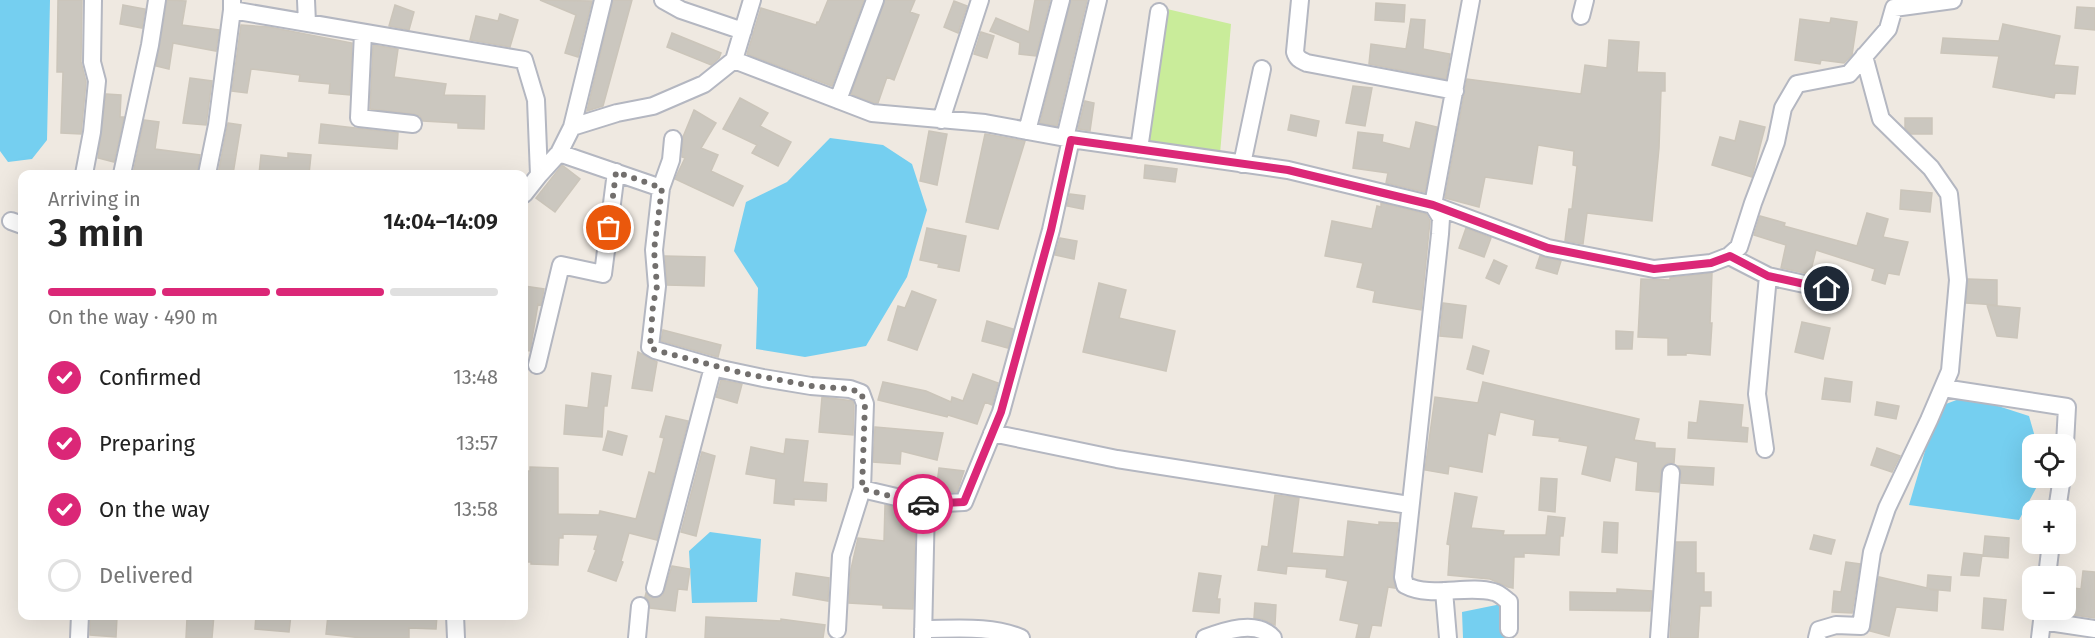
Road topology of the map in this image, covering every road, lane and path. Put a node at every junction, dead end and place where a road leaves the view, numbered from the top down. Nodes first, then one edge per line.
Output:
1 (93, 0) edge
2 (157, 0) edge
3 (306, 0) edge
4 (603, 0) edge
5 (663, 0) edge
6 (752, 0) edge
7 (875, 0) edge
8 (980, 0) edge
9 (1061, 0) edge
10 (1098, 0) edge
11 (1300, 0) edge
12 (1471, 0) edge
13 (1953, 0) edge
14 (1893, 4) edge
15 (232, 5) edge
16 (1159, 12) dead end
17 (307, 23) junction
18 (743, 31) junction
19 (363, 33) junction
20 (1864, 56) junction
21 (734, 60) junction
22 (1262, 69) dead end
23 (1455, 91) junction
24 (838, 100) junction
25 (941, 120) junction
26 (413, 124) dead end
27 (572, 127) junction
28 (1027, 131) junction
29 (673, 139) dead end
30 (1068, 139) junction
31 (1139, 149) junction
32 (559, 153) junction
33 (1242, 164) junction
34 (85, 170) edge
35 (123, 170) edge
36 (208, 170) edge
37 (616, 172) junction
38 (539, 175) junction
39 (662, 188) junction
40 (528, 189) edge
41 (1433, 205) junction
42 (1730, 256) junction
43 (1768, 276) junction
44 (1827, 289) dead end
45 (537, 365) dead end
46 (713, 367) junction
47 (1943, 388) junction
48 (992, 433) junction
49 (2066, 434) edge
50 (1765, 449) dead end
51 (1671, 473) dead end
52 (862, 489) junction
53 (926, 504) junction
54 (1409, 505) junction
55 (655, 588) dead end
56 (1444, 591) junction
57 (640, 606) dead end
58 (80, 620) edge
59 (455, 620) edge
60 (2042, 623) edge
61 (1509, 629) dead end
62 (2095, 629) edge
63 (837, 630) dead end
64 (923, 633) edge
65 (1013, 637) edge
66 (79, 638) edge
67 (456, 638) edge
68 (637, 638) edge
69 (1205, 638) edge
70 (1273, 638) edge
71 (1448, 638) edge
72 (1659, 638) edge
73 (1817, 638) edge

1 - 34 street
2 - 35 street
3 - 17 street
4 - 27 street
5 - 18 street
6 - 18 street
7 - 24 street
8 - 25 street
9 - 28 street
10 - 30 street
11 - 23 street
12 - 23 street
13 - 14 street
14 - 20 street
15 - 17 street
15 - 36 street
16 - 31 street
17 - 19 street
18 - 21 street
19 - 26 street
19 - 38 street
20 - 42 street
20 - 47 street
21 - 24 street
21 - 27 street
22 - 33 street
23 - 41 street
24 - 25 street
25 - 28 street
27 - 32 street
28 - 30 street
29 - 39 street
30 - 31 street
30 - 48 street
31 - 33 street
32 - 37 street
32 - 38 street
33 - 41 street
37 - 39 street
37 - 45 street
38 - 40 street
39 - 46 street
41 - 42 street
41 - 54 street
42 - 43 street
43 - 44 street
43 - 50 street
46 - 52 street
46 - 55 street
47 - 49 street
47 - 73 street
48 - 53 street
48 - 54 street
51 - 72 street
52 - 53 street
52 - 63 street
53 - 64 street
54 - 56 street
56 - 61 street
56 - 71 street
57 - 68 street
58 - 66 street
59 - 67 street
60 - 62 street
64 - 65 street
69 - 70 street

